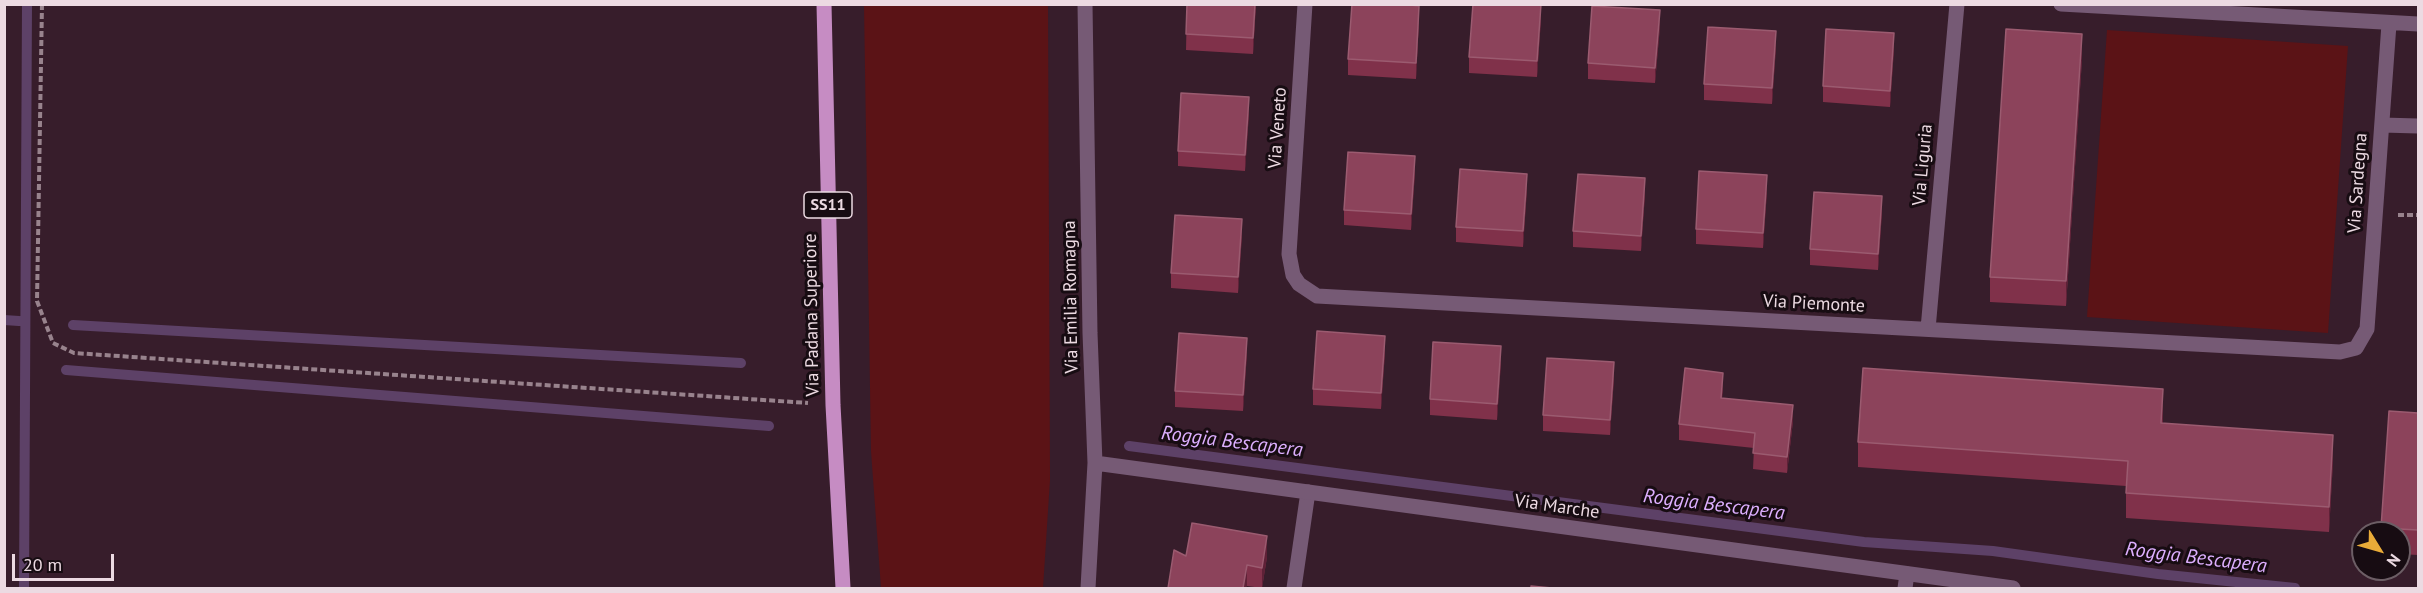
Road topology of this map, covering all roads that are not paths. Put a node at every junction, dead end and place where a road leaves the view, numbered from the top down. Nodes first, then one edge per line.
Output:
1 (824, 4) edge
2 (1085, 4) edge
3 (1305, 4) edge
4 (1957, 4) edge
5 (2061, 4) edge
6 (2389, 24) junction
7 (2418, 24) edge
8 (2382, 125) junction
9 (2418, 126) edge
10 (1289, 254) joint
11 (1928, 329) junction
12 (2361, 343) joint
13 (1095, 463) junction
14 (1308, 492) junction
15 (1906, 581) edge
16 (843, 588) edge
17 (1088, 588) edge
18 (1294, 588) edge
19 (2013, 588) edge

1 - 16 main road, Via Padana Superiore / SS11
2 - 13 street, Via Emilia Romagna
3 - 10 street, Via Veneto
4 - 11 street, Via Liguria
5 - 6 street
6 - 7 street
6 - 8 street, Via Sardegna
8 - 9 street
8 - 12 street, Via Sardegna
10 - 11 street, Via Piemonte
11 - 12 street, Via Piemonte
13 - 14 street, Via Marche
13 - 17 street, Via Emilia Romagna
14 - 15 street, Via Marche
14 - 18 street
15 - 19 street, Via Marche

